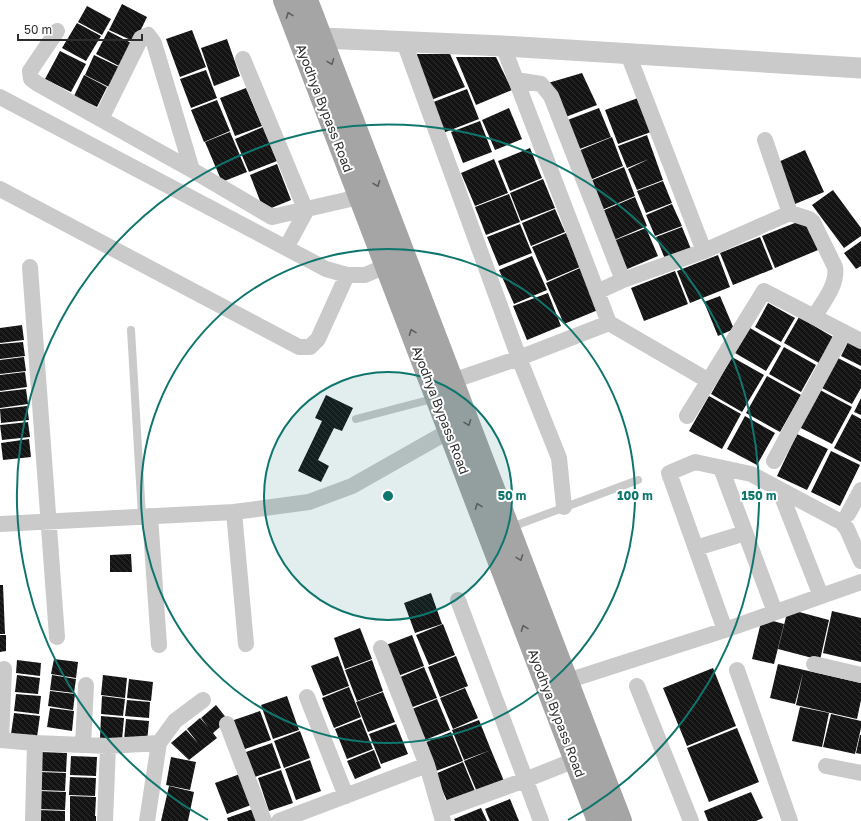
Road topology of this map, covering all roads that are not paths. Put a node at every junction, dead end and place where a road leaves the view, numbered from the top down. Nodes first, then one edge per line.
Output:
1 (284, 0) edge
2 (307, 0) edge
3 (57, 31) dead end
4 (322, 38) junction
5 (298, 39) junction
6 (404, 42) junction
7 (503, 46) junction
8 (628, 54) junction
9 (243, 59) dead end
10 (861, 68) edge
11 (516, 80) junction
12 (0, 97) edge
13 (101, 119) junction
14 (765, 140) dead end
15 (192, 170) junction
16 (0, 189) edge
17 (358, 198) junction
18 (306, 211) junction
19 (790, 213) junction
20 (286, 248) junction
21 (704, 250) junction
22 (386, 266) junction
23 (30, 267) dead end
24 (347, 275) junction
25 (623, 280) junction
26 (597, 292) junction
27 (814, 316) junction
28 (609, 323) junction
29 (131, 330) dead end
30 (844, 332) junction
31 (861, 341) edge
32 (519, 358) junction
33 (708, 381) junction
34 (447, 392) junction
35 (687, 416) dead end
36 (356, 419) dead end
37 (450, 432) junction
38 (774, 461) dead end
39 (721, 468) junction
40 (638, 480) dead end
41 (779, 489) junction
42 (861, 490) edge
43 (564, 508) junction
44 (234, 512) junction
45 (848, 514) dead end
46 (146, 516) junction
47 (49, 522) junction
48 (0, 524) edge
49 (509, 528) junction
50 (745, 533) junction
51 (696, 548) junction
52 (861, 561) edge
53 (861, 582) edge
54 (821, 596) junction
55 (458, 600) dead end
56 (775, 612) junction
57 (725, 630) junction
58 (57, 637) dead end
59 (246, 644) dead end
60 (159, 645) dead end
61 (381, 648) dead end
62 (814, 664) dead end
63 (4, 669) dead end
64 (737, 670) dead end
65 (861, 675) edge
66 (567, 681) junction
67 (86, 685) dead end
68 (637, 686) dead end
69 (308, 697) dead end
70 (203, 700) dead end
71 (227, 724) dead end
72 (1, 740) edge
73 (35, 743) junction
74 (160, 743) junction
75 (83, 745) junction
76 (108, 746) junction
77 (585, 756) junction
78 (427, 764) junction
79 (826, 766) dead end
80 (861, 773) edge
81 (525, 780) junction
82 (346, 796) junction
83 (442, 816) edge
84 (33, 821) edge
85 (105, 821) edge
86 (147, 821) edge
87 (264, 821) edge
88 (279, 821) edge
89 (540, 821) edge
90 (598, 821) edge
91 (621, 821) edge
92 (691, 821) edge
93 (790, 821) edge

5 -> 1 main road, Ayodhya Bypass Road
2 - 4 main road, Ayodhya Bypass Road
3 - 13 street
4 - 5 street
4 - 6 street
4 -> 34 main road, Ayodhya Bypass Road
5 - 17 main road, Ayodhya Bypass Road
6 - 7 street
6 - 32 street
7 - 8 street
7 - 11 street
8 - 10 street
8 - 21 street
9 - 18 street
11 - 25 street
11 - 26 street
12 - 20 street
13 - 15 street
13 - 15 street
14 - 19 street
15 - 18 street
16 - 24 street
17 - 18 street
17 - 22 main road, Ayodhya Bypass Road
18 - 20 street
19 - 21 street
19 - 27 street
20 - 24 street
21 - 25 street
22 - 24 street
34 -> 22 main road, Ayodhya Bypass Road
23 - 47 street
25 - 26 street
26 - 28 street
27 - 30 street
27 - 33 street
28 - 32 street
28 - 33 street
29 - 46 lane
30 - 31 street
30 - 38 street
32 - 34 street
32 - 43 street
33 - 35 street
34 - 36 lane
34 - 37 main road, Ayodhya Bypass Road
34 -> 49 main road, Ayodhya Bypass Road
37 - 44 street
77 -> 37 main road, Ayodhya Bypass Road
39 - 41 street
39 - 50 street
39 - 51 street
40 - 43 lane
41 - 52 street
41 - 54 street
42 - 45 street
43 - 49 lane
44 - 46 street
44 - 59 street
46 - 47 street
46 - 60 street
47 - 48 street
47 - 58 street
49 -> 66 main road, Ayodhya Bypass Road
50 - 51 street
50 - 56 street
51 - 57 street
53 - 54 street
54 - 56 street
55 - 81 street
56 - 57 street
57 - 66 street
61 - 78 street
62 - 65 street
63 - 72 street
64 - 93 street
66 - 77 main road, Ayodhya Bypass Road
67 - 75 street
68 - 92 street
69 - 82 street
70 - 74 street
71 - 87 street
72 - 73 street
73 - 75 street
73 - 84 street
74 - 76 street
74 - 86 street
75 - 76 street
76 - 85 street
77 - 81 street
77 - 90 main road, Ayodhya Bypass Road
77 - 91 main road, Ayodhya Bypass Road
78 - 82 street
78 - 83 street
79 - 80 street
81 - 83 street
81 - 89 street
82 - 88 street

